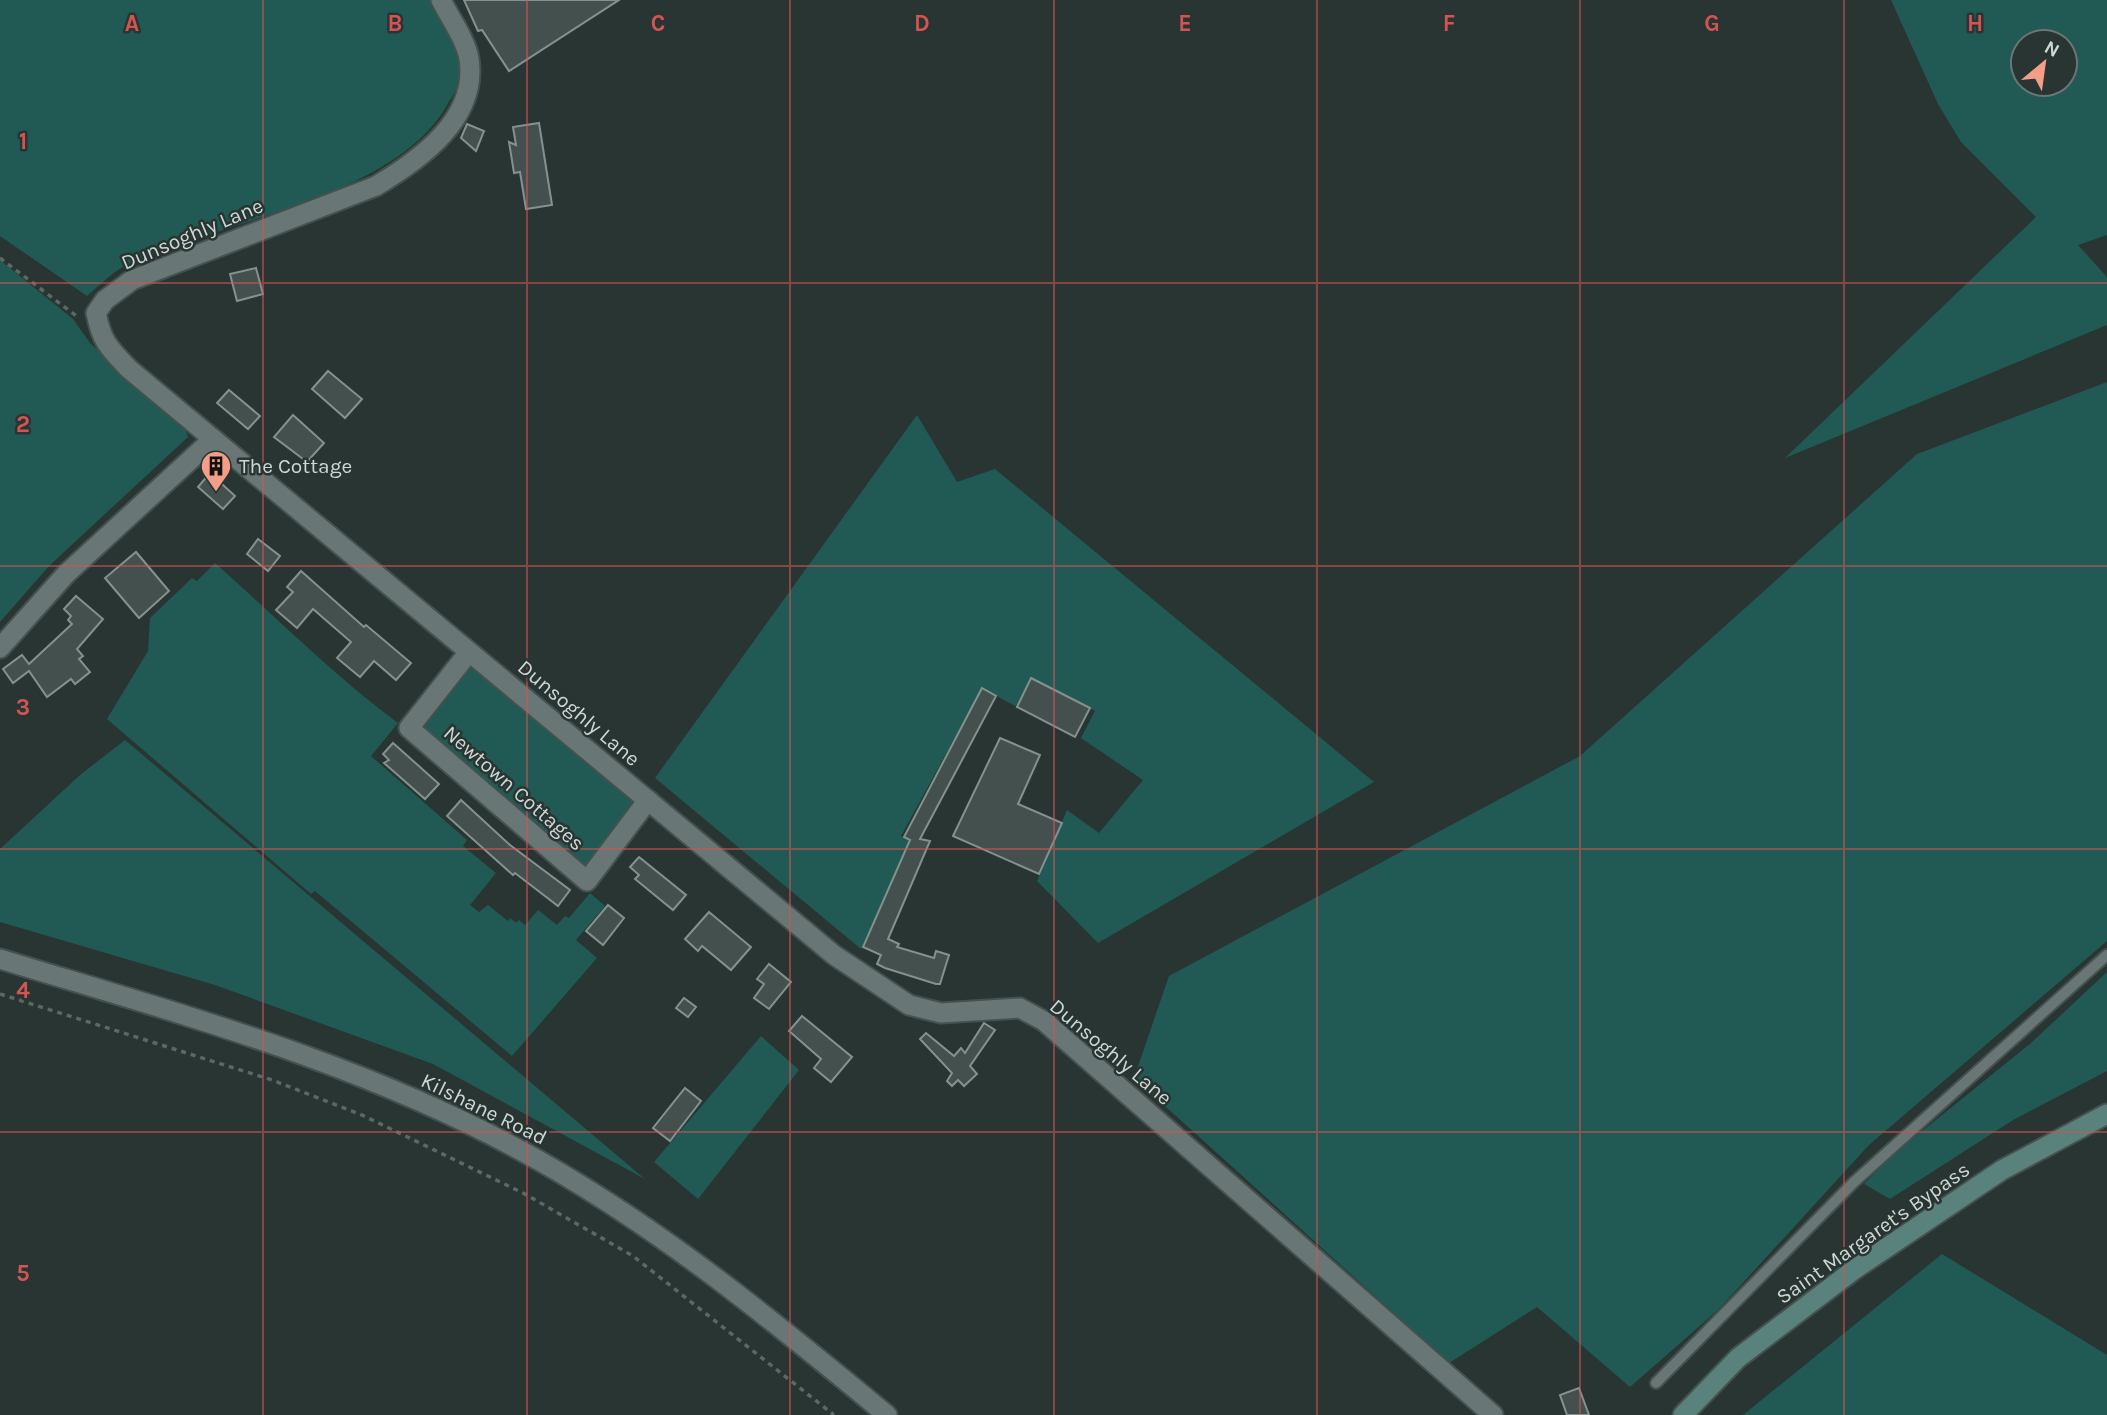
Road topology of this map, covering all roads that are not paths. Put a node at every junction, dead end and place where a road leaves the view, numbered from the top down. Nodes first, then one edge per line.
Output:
1 (442, 0) edge
2 (213, 439) junction
3 (0, 648) edge
4 (469, 652) junction
5 (648, 800) junction
6 (2107, 955) edge
7 (0, 959) edge
8 (2107, 1114) edge
9 (1656, 1384) dead end
10 (887, 1415) edge
11 (1493, 1415) edge
12 (1683, 1415) edge

1 - 2 street, Dunsoghly Lane
2 - 3 street
2 - 4 street, Dunsoghly Lane
4 - 5 street, Dunsoghly Lane
4 - 5 street, Newtown Cottages
5 - 11 street, Dunsoghly Lane
6 - 9 lane
7 - 10 street, Kilshane Road
8 - 12 main road, Saint Margaret's Bypass

